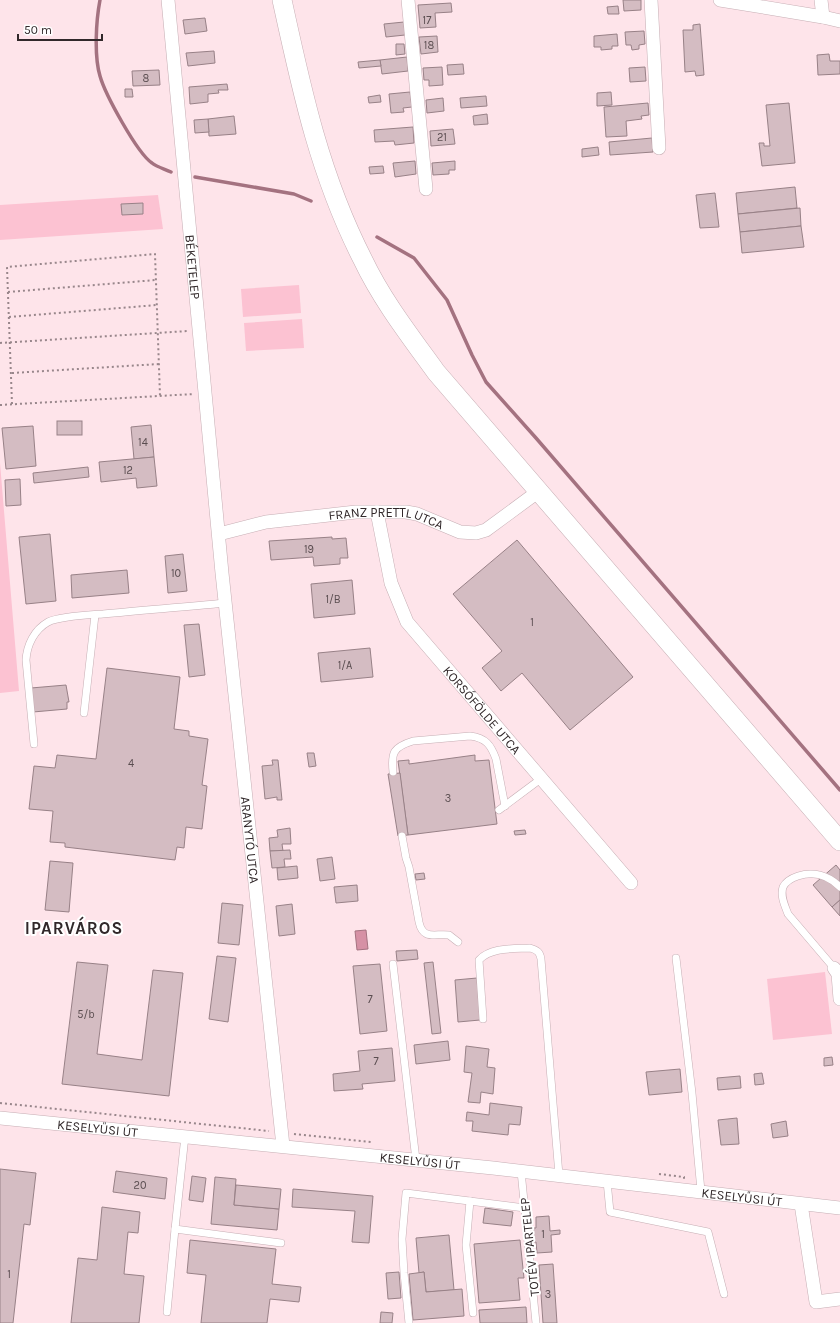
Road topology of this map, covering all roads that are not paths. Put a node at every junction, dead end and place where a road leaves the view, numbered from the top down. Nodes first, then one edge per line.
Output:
1 (168, 0) edge
2 (282, 0) edge
3 (408, 0) edge
4 (651, 0) edge
5 (720, 0) edge
6 (821, 0) edge
7 (823, 16) junction
8 (840, 21) edge
9 (659, 148) dead end
10 (426, 189) dead end
11 (539, 491) junction
12 (377, 512) junction
13 (219, 534) junction
14 (225, 603) junction
15 (95, 615) junction
16 (84, 713) dead end
17 (34, 744) dead end
18 (393, 772) dead end
19 (542, 778) junction
20 (402, 836) dead end
21 (840, 840) edge
22 (631, 883) dead end
23 (840, 887) edge
24 (458, 942) dead end
25 (676, 958) dead end
26 (393, 964) dead end
27 (834, 968) joint
28 (839, 984) edge
29 (840, 999) edge
30 (483, 1019) dead end
31 (0, 1118) edge
32 (185, 1136) junction
33 (283, 1146) junction
34 (416, 1160) junction
35 (521, 1171) junction
36 (559, 1175) junction
37 (607, 1181) junction
38 (701, 1192) junction
39 (470, 1201) junction
40 (801, 1204) junction
41 (524, 1208) junction
42 (840, 1208) edge
43 (175, 1229) junction
44 (281, 1243) dead end
45 (724, 1294) dead end
46 (840, 1300) edge
47 (166, 1312) dead end
48 (472, 1313) dead end
49 (408, 1323) edge
50 (536, 1323) edge

1 - 13 street, BÉKETELEP
2 - 11 main road
3 - 10 street
4 - 9 street
5 - 7 street
6 - 7 street
7 - 8 street
11 - 12 street, FRANZ PRETTL UTCA
11 - 21 main road
12 - 13 street, FRANZ PRETTL UTCA
12 - 19 street, KORSÓFÖLDE UTCA
13 - 14 street, ARANYTÓ UTCA
14 - 15 lane
14 - 33 street, ARANYTÓ UTCA
15 - 16 lane
15 - 17 lane
18 - 19 lane
19 - 22 street, KORSÓFÖLDE UTCA
20 - 24 lane
23 - 27 lane
25 - 38 lane
26 - 34 lane
27 - 28 street
28 - 29 street
30 - 36 lane
31 - 32 street, KESELYŰSI ÚT
32 - 33 street, KESELYŰSI ÚT
32 - 43 lane
33 - 34 street, KESELYŰSI ÚT
34 - 35 street, KESELYŰSI ÚT
35 - 36 street, KESELYŰSI ÚT
35 - 41 lane, TOTÉV IPARTELEP
36 - 37 street, KESELYŰSI ÚT
37 - 38 street, KESELYŰSI ÚT
37 - 45 lane
38 - 40 street, KESELYŰSI ÚT
39 - 41 lane
39 - 48 lane
39 - 49 lane
40 - 42 street, KESELYŰSI ÚT
40 - 46 street
41 - 50 lane, TOTÉV IPARTELEP
43 - 44 lane
43 - 47 lane

